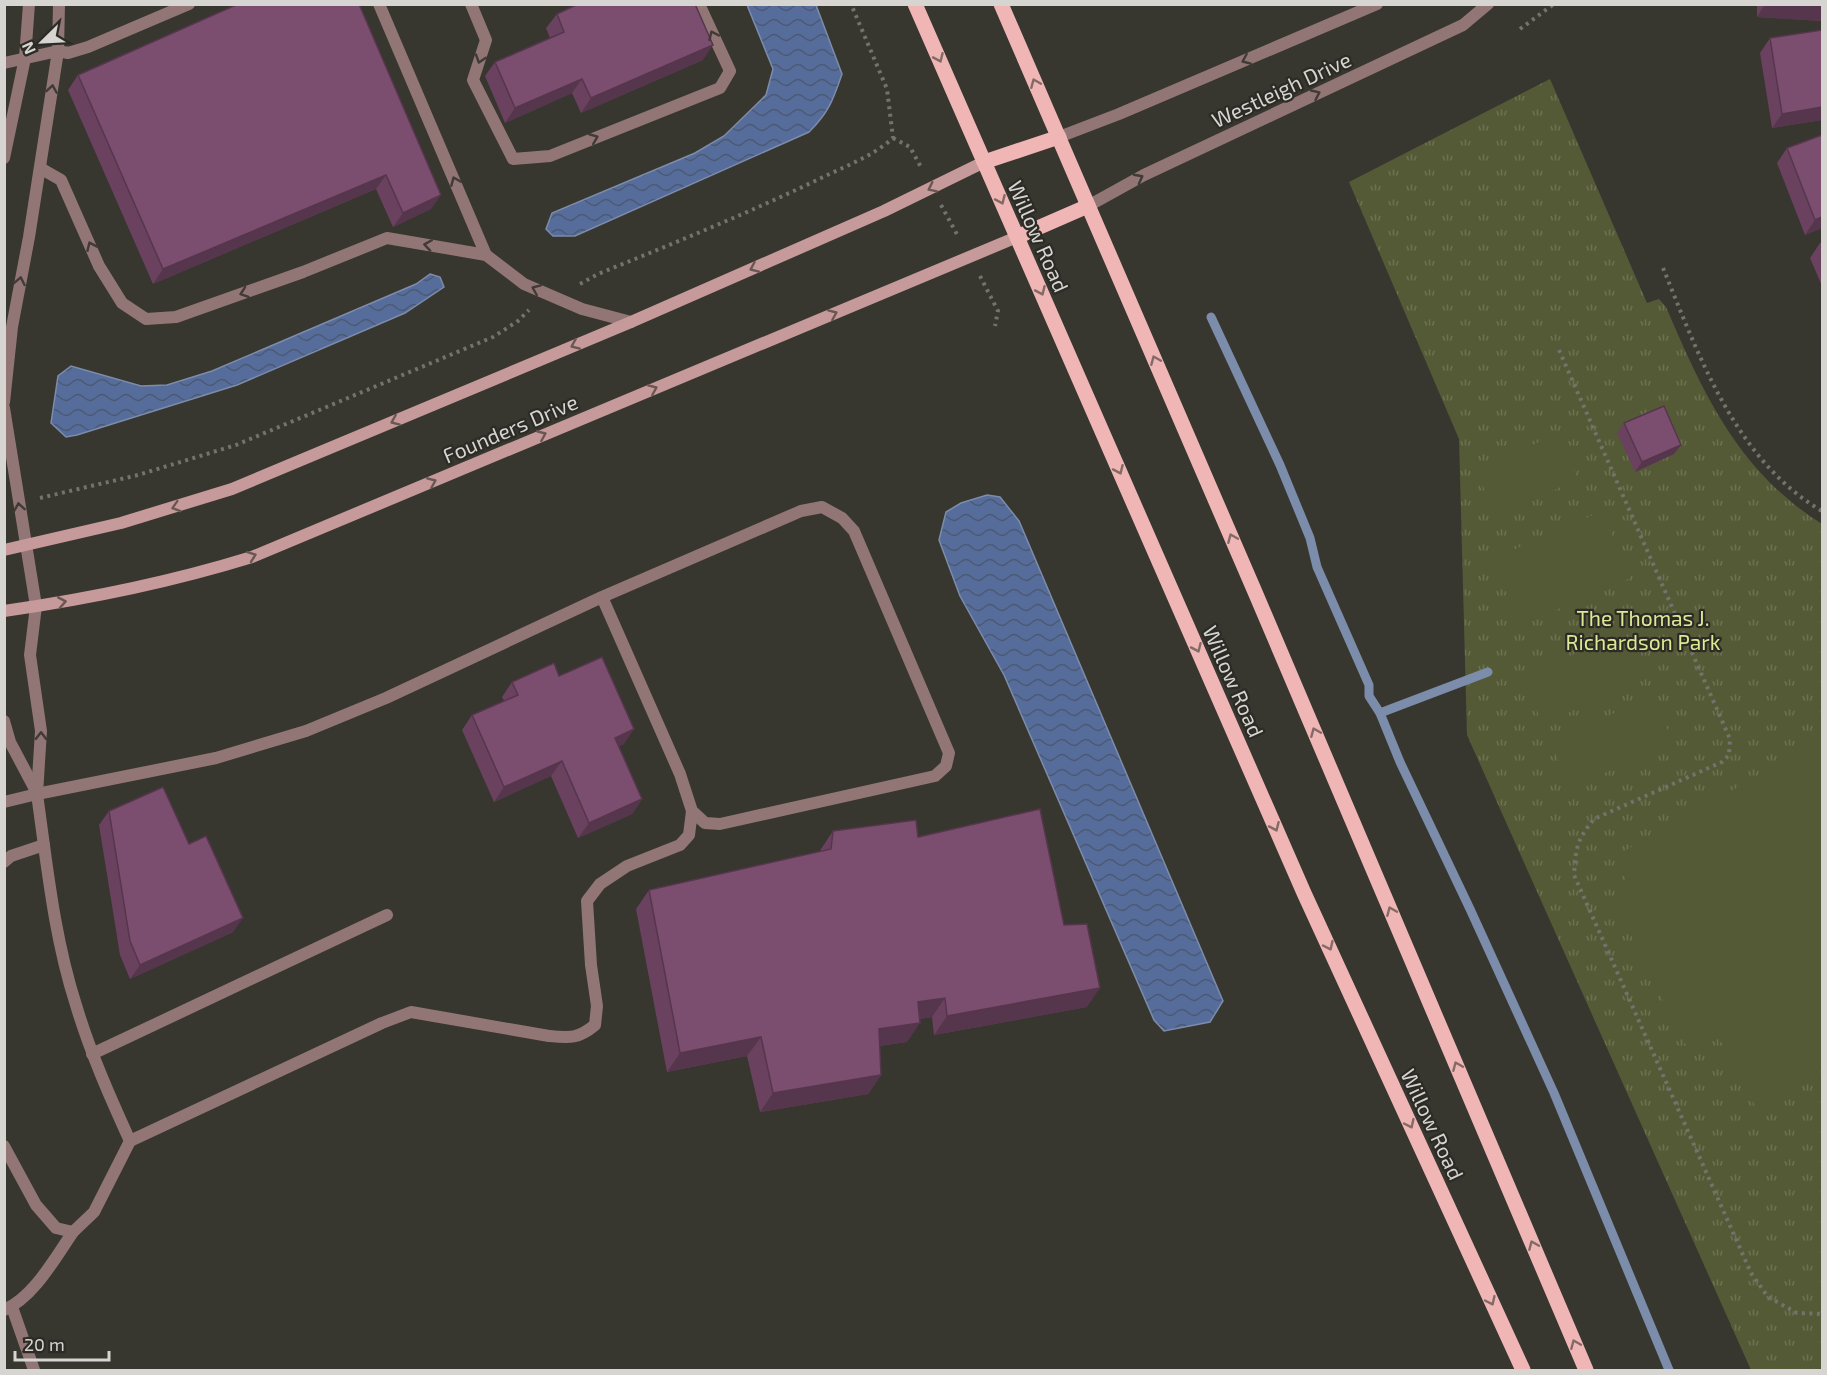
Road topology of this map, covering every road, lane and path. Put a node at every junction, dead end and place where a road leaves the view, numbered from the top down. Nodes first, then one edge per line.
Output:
1 (29, 4) edge
2 (59, 4) edge
3 (189, 4) edge
4 (379, 4) edge
5 (471, 4) edge
6 (699, 4) edge
7 (851, 4) edge
8 (915, 4) edge
9 (1001, 4) edge
10 (1377, 4) edge
11 (1488, 4) edge
12 (1554, 4) edge
13 (1520, 29) dead end
14 (58, 51) junction
15 (25, 58) junction
16 (4, 63) edge
17 (1059, 137) junction
18 (893, 138) junction
19 (4, 158) edge
20 (984, 162) junction
21 (40, 168) junction
22 (932, 188) junction
23 (1088, 206) junction
24 (1017, 237) junction
25 (486, 255) junction
26 (969, 257) junction
27 (1663, 268) dead end
28 (550, 295) junction
29 (631, 322) junction
30 (995, 326) dead end
31 (1559, 350) dead end
32 (4, 402) edge
33 (4, 408) edge
34 (19, 503) junction
35 (1822, 511) edge
36 (25, 546) junction
37 (4, 550) edge
38 (602, 597) junction
39 (36, 606) junction
40 (4, 611) edge
41 (4, 721) edge
42 (37, 794) junction
43 (4, 802) edge
44 (692, 811) junction
45 (44, 845) junction
46 (4, 862) edge
47 (387, 915) dead end
48 (92, 1054) junction
49 (130, 1141) junction
50 (4, 1146) edge
51 (73, 1232) junction
52 (8, 1309) edge
53 (1822, 1314) edge
54 (34, 1371) edge
55 (1523, 1371) edge
56 (1586, 1371) edge

1 - 15 street
2 - 14 street
3 - 14 street
25 -> 4 street
5 -> 6 street
7 - 18 path
8 -> 20 main road, Willow Road
17 -> 9 main road, Willow Road
10 -> 17 street, Westleigh Drive
23 -> 11 street, Westleigh Drive
12 - 13 path
14 - 15 street
21 -> 14 street
15 - 16 street
15 - 19 street
17 - 20 main road
17 - 23 main road, Willow Road
18 - 22 path
18 - 28 path
20 - 22 main road
20 -> 24 main road, Willow Road
25 -> 21 street
32 -> 21 street
22 - 26 path
22 -> 29 main road
23 - 24 main road
56 -> 23 main road, Willow Road
24 - 26 main road, Founders Drive
24 -> 55 main road, Willow Road
28 -> 25 street
26 - 30 path
39 -> 26 main road, Founders Drive
27 - 35 path
28 - 29 street
28 - 34 path
29 -> 36 main road
31 - 53 path
33 - 34 street
36 -> 34 street
36 - 37 main road
36 - 39 street
38 - 42 street
38 - 44 street
38 - 44 street
39 - 40 main road, Founders Drive
42 -> 39 street
41 - 42 street
42 - 43 street
42 - 45 street
44 - 49 street
45 - 46 street
45 - 48 street
47 - 48 street
48 - 49 street
49 - 51 street
50 - 51 street
51 - 52 street
52 - 54 street

